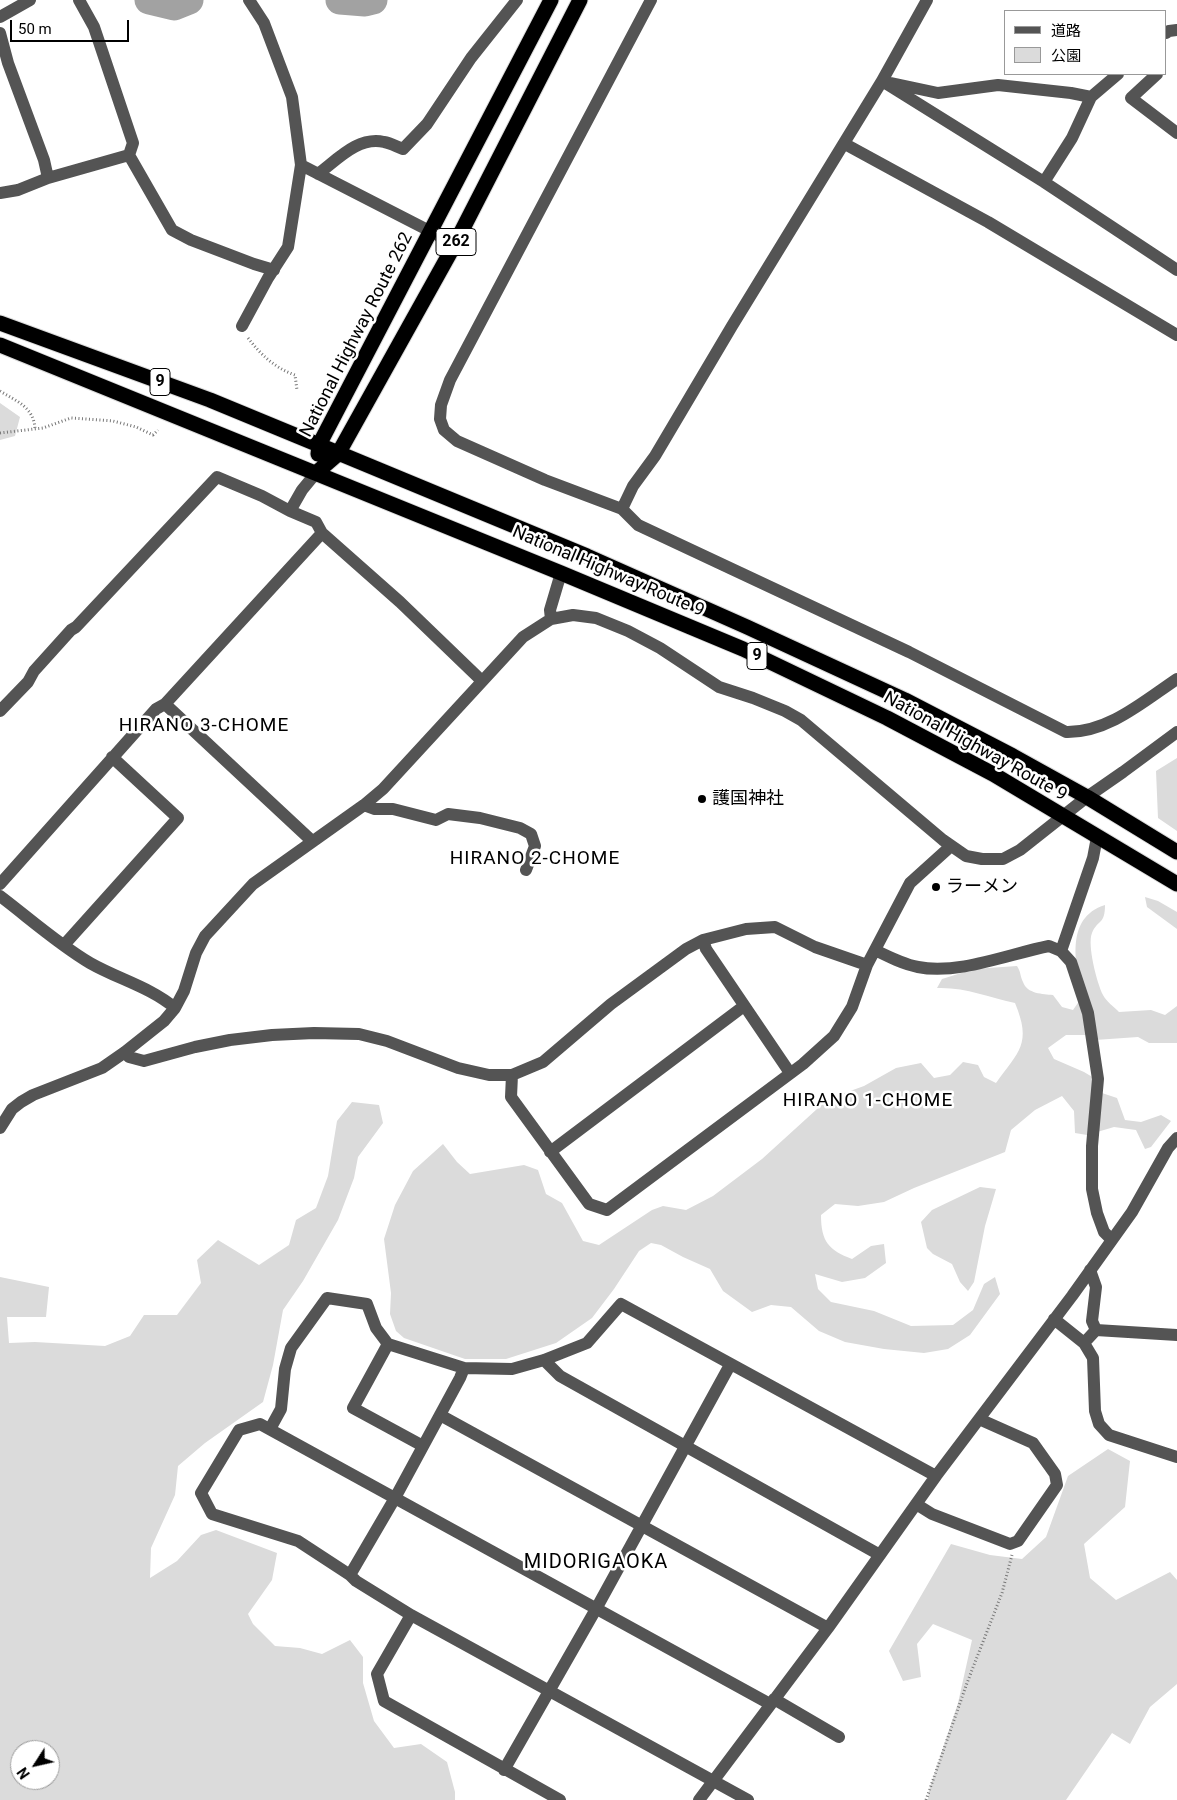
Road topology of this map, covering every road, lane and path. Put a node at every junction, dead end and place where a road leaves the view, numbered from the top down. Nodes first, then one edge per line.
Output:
1 (30, 0) edge
2 (79, 0) edge
3 (249, 0) edge
4 (517, 0) edge
5 (551, 0) edge
6 (580, 0) edge
7 (651, 0) edge
8 (927, 0) edge
9 (0, 17) edge
10 (0, 34) edge
11 (1117, 75) edge
12 (1156, 75) edge
13 (882, 81) junction
14 (1092, 97) junction
15 (1177, 133) edge
16 (845, 144) junction
17 (129, 155) junction
18 (301, 165) junction
19 (318, 174) junction
20 (48, 178) junction
21 (1044, 182) junction
22 (0, 194) edge
23 (430, 231) junction
24 (455, 244) junction
25 (274, 270) junction
26 (1177, 270) edge
27 (0, 323) edge
28 (242, 326) joint
29 (1177, 335) edge
30 (0, 346) edge
31 (297, 390) dead end
32 (0, 391) edge
33 (35, 429) junction
34 (158, 430) dead end
35 (0, 433) edge
36 (319, 445) junction
37 (338, 454) junction
38 (316, 473) junction
39 (622, 509) junction
40 (290, 511) junction
41 (322, 534) junction
42 (562, 573) junction
43 (551, 619) junction
44 (1177, 679) edge
45 (482, 681) junction
46 (165, 704) junction
47 (0, 711) edge
48 (1177, 732) edge
49 (112, 757) junction
50 (1087, 797) junction
51 (364, 805) junction
52 (1062, 817) junction
53 (1097, 837) junction
54 (312, 841) junction
55 (951, 846) junction
56 (1177, 852) edge
57 (526, 870) dead end
58 (0, 884) edge
59 (1177, 884) edge
60 (0, 896) edge
61 (703, 940) junction
62 (64, 945) junction
63 (875, 950) junction
64 (1061, 951) junction
65 (867, 965) junction
66 (744, 1006) junction
67 (175, 1008) junction
68 (125, 1052) junction
69 (790, 1073) junction
70 (512, 1075) junction
71 (0, 1128) edge
72 (1177, 1138) edge
73 (550, 1152) junction
74 (1112, 1240) junction
75 (1090, 1270) junction
76 (1054, 1319) junction
77 (1096, 1330) junction
78 (1177, 1335) edge
79 (1084, 1342) junction
80 (388, 1344) junction
81 (544, 1360) junction
82 (730, 1365) junction
83 (464, 1368) junction
84 (440, 1415) junction
85 (979, 1419) junction
86 (270, 1429) junction
87 (423, 1446) junction
88 (685, 1446) junction
89 (1177, 1458) edge
90 (936, 1476) junction
91 (395, 1498) junction
92 (916, 1504) junction
93 (641, 1525) junction
94 (1010, 1544) junction
95 (880, 1555) junction
96 (350, 1575) junction
97 (596, 1609) junction
98 (411, 1615) junction
99 (828, 1628) junction
100 (548, 1690) junction
101 (772, 1701) junction
102 (839, 1737) dead end
103 (504, 1770) junction
104 (713, 1781) junction
105 (560, 1800) edge
106 (700, 1800) edge
107 (748, 1800) edge
108 (926, 1800) edge

1 - 9 street
2 - 17 street
3 - 18 street
4 - 19 street
5 - 23 highway, National Highway Route 262 / 262
6 - 24 highway, National Highway Route 262 / 262
7 - 39 street
8 - 13 street
10 - 20 street
11 - 14 street
12 - 15 street
13 - 14 street
13 - 16 street
13 - 21 street
14 - 21 street
16 - 29 street
16 - 39 street
17 - 20 street
17 - 25 street
18 - 19 street
18 - 25 street
19 - 23 street
20 - 22 street
21 - 26 street
23 - 24 street
23 - 36 highway, National Highway Route 262 / 262
24 - 37 highway, National Highway Route 262 / 262
25 - 28 street
27 - 36 highway, 9
28 - 31 path
30 - 38 highway, National Highway Route 9 / 9
32 - 33 path
33 - 34 path
33 - 35 path
36 - 37 highway, 9
36 - 38 highway, National Highway Route 262 / 262
37 - 38 highway, National Highway Route 262 / 262
37 - 50 highway, National Highway Route 9 / 9
38 - 40 street
38 - 42 highway, National Highway Route 9 / 9
39 - 44 street
40 - 41 street
40 - 47 street
41 - 45 street
41 - 46 street
42 - 43 street
42 - 52 highway, National Highway Route 9 / 9
43 - 45 street
43 - 55 street
45 - 51 street
46 - 49 street
46 - 54 street
48 - 50 street
49 - 58 street
49 - 62 street
50 - 52 street
50 - 56 highway, National Highway Route 9 / 9
51 - 54 street
51 - 57 street
52 - 53 highway, National Highway Route 9 / 9
52 - 55 street
53 - 59 highway, National Highway Route 9 / 9
53 - 64 street
54 - 67 street
55 - 63 street
60 - 62 street
61 - 65 street
61 - 66 street
61 - 70 street
62 - 67 street
63 - 64 street
63 - 65 street
64 - 74 street
65 - 69 street
66 - 69 street
66 - 73 street
67 - 68 street
68 - 70 street
68 - 71 street
69 - 73 street
70 - 73 street
72 - 74 street
74 - 75 street
75 - 76 street
75 - 77 street
76 - 79 street
76 - 85 street
77 - 78 street
77 - 79 street
79 - 89 street
80 - 83 street
80 - 86 street
80 - 87 street
81 - 82 street
81 - 83 street
81 - 88 street
82 - 88 street
82 - 90 street
83 - 84 street
84 - 87 street
84 - 93 street
85 - 90 street
85 - 94 street
86 - 91 street
86 - 96 street
87 - 91 street
88 - 93 street
88 - 95 street
90 - 92 street
91 - 96 street
91 - 97 street
92 - 94 street
92 - 95 street
93 - 97 street
93 - 99 street
94 - 108 path
95 - 99 street
96 - 98 street
97 - 100 street
97 - 101 street
98 - 100 street
98 - 103 street
99 - 101 street
100 - 103 street
100 - 104 street
101 - 102 street
101 - 104 street
103 - 105 street
104 - 106 street
104 - 107 street

